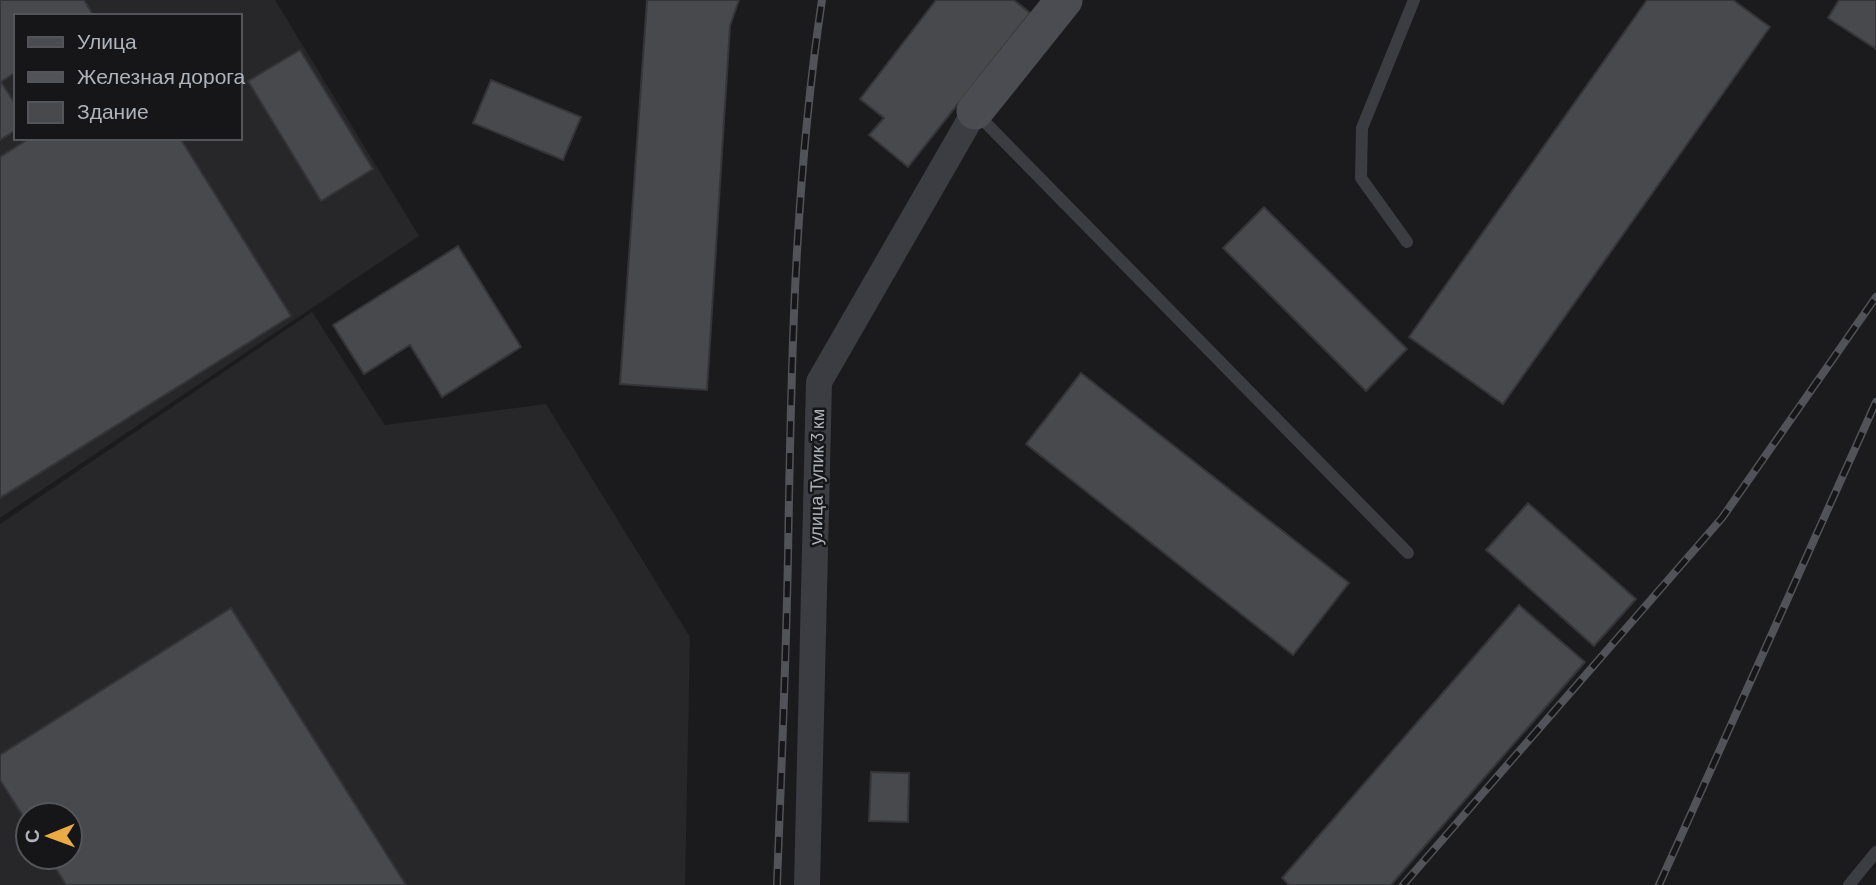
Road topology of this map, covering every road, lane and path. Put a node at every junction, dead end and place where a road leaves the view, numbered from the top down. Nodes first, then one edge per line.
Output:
1 (1064, 0) edge
2 (1415, 0) edge
3 (975, 111) junction
4 (1407, 242) dead end
5 (1408, 553) dead end
6 (1876, 852) edge
7 (807, 885) edge
8 (1849, 885) edge

1 - 3 street
2 - 4 lane
3 - 5 lane
3 - 7 street, улица Тупик 3 км
6 - 8 lane

